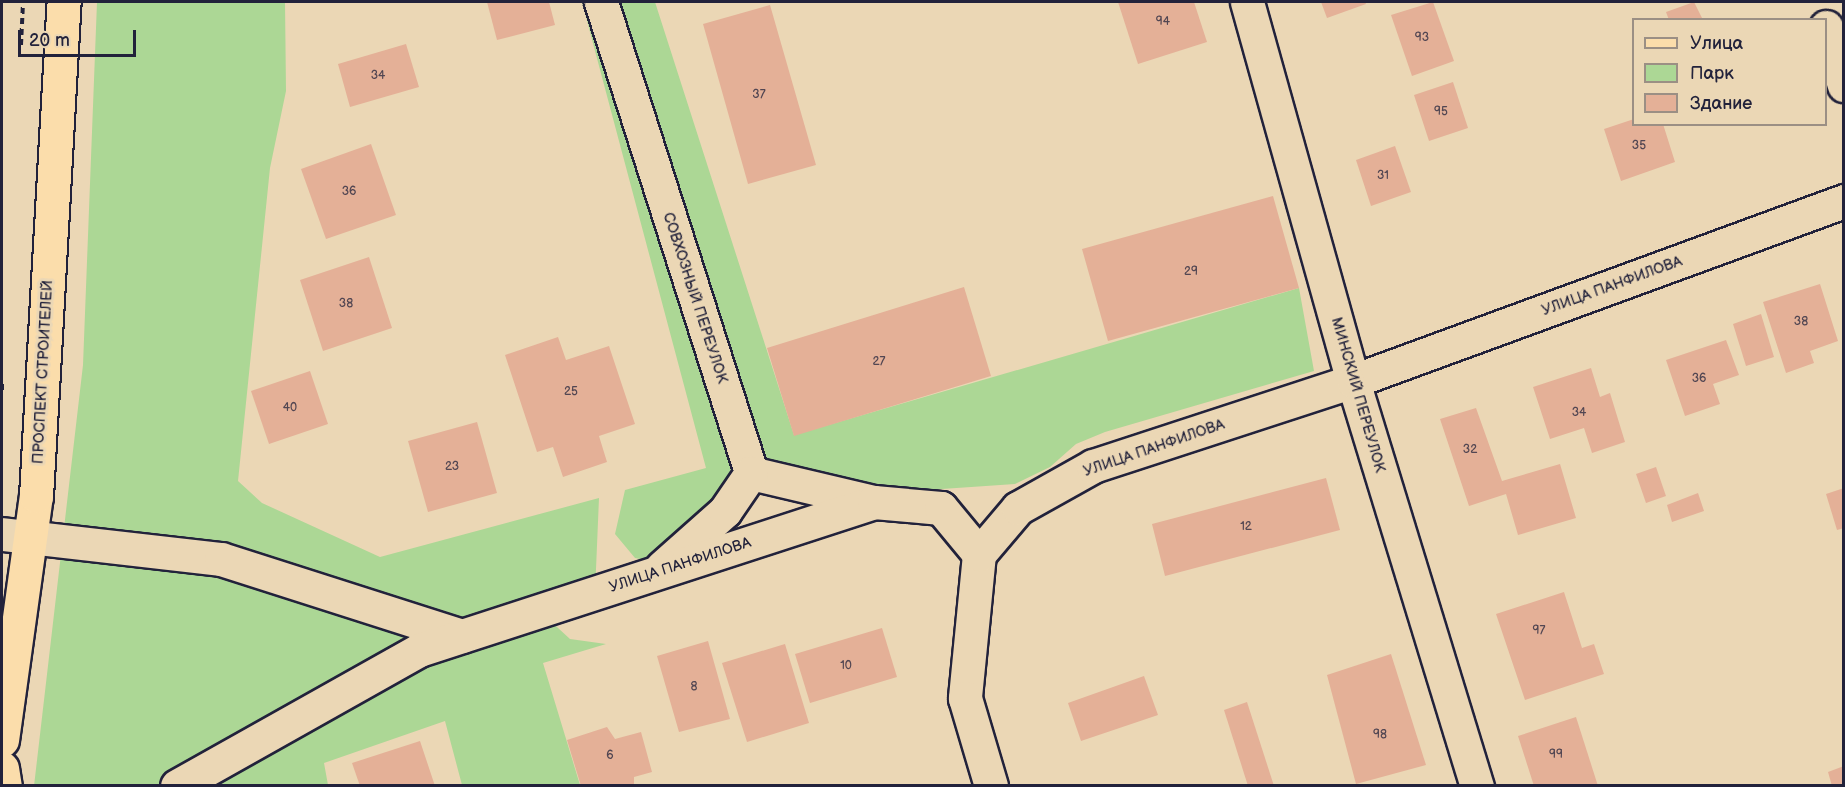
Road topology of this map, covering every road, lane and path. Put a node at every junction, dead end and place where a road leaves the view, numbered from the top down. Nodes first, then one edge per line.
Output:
1 (64, 2) edge
2 (601, 2) edge
3 (1247, 2) edge
4 (1818, 2) edge
5 (1822, 18) edge
6 (1827, 30) edge
7 (1844, 85) edge
8 (1844, 201) edge
9 (1353, 381) junction
10 (751, 473) junction
11 (874, 502) junction
12 (16, 536) edge
13 (979, 554) junction
14 (657, 573) junction
15 (462, 636) junction
16 (2, 740) edge
17 (2, 768) edge
18 (5, 786) edge
19 (177, 786) edge
20 (991, 786) edge
21 (1477, 786) edge

1 - 12 main road, ПРОСПЕКТ СТРОИТЕЛЕЙ
2 - 10 street, СОВХОЗНЫЙ ПЕРЕУЛОК
3 - 9 street, МИНСКИЙ ПЕРЕУЛОК
4 - 5 street
6 - 7 street
8 - 9 street, УЛИЦА ПАНФИЛОВА
9 - 13 street, УЛИЦА ПАНФИЛОВА
9 - 21 street, МИНСКИЙ ПЕРЕУЛОК
10 - 11 street
10 - 14 street
11 - 13 street, УЛИЦА ПАНФИЛОВА
11 - 14 street, УЛИЦА ПАНФИЛОВА
12 - 15 street
12 - 16 main road, ПРОСПЕКТ СТРОИТЕЛЕЙ
13 - 20 street
14 - 15 street, УЛИЦА ПАНФИЛОВА
15 - 19 street, УЛИЦА ПАНФИЛОВА
17 - 18 main road

